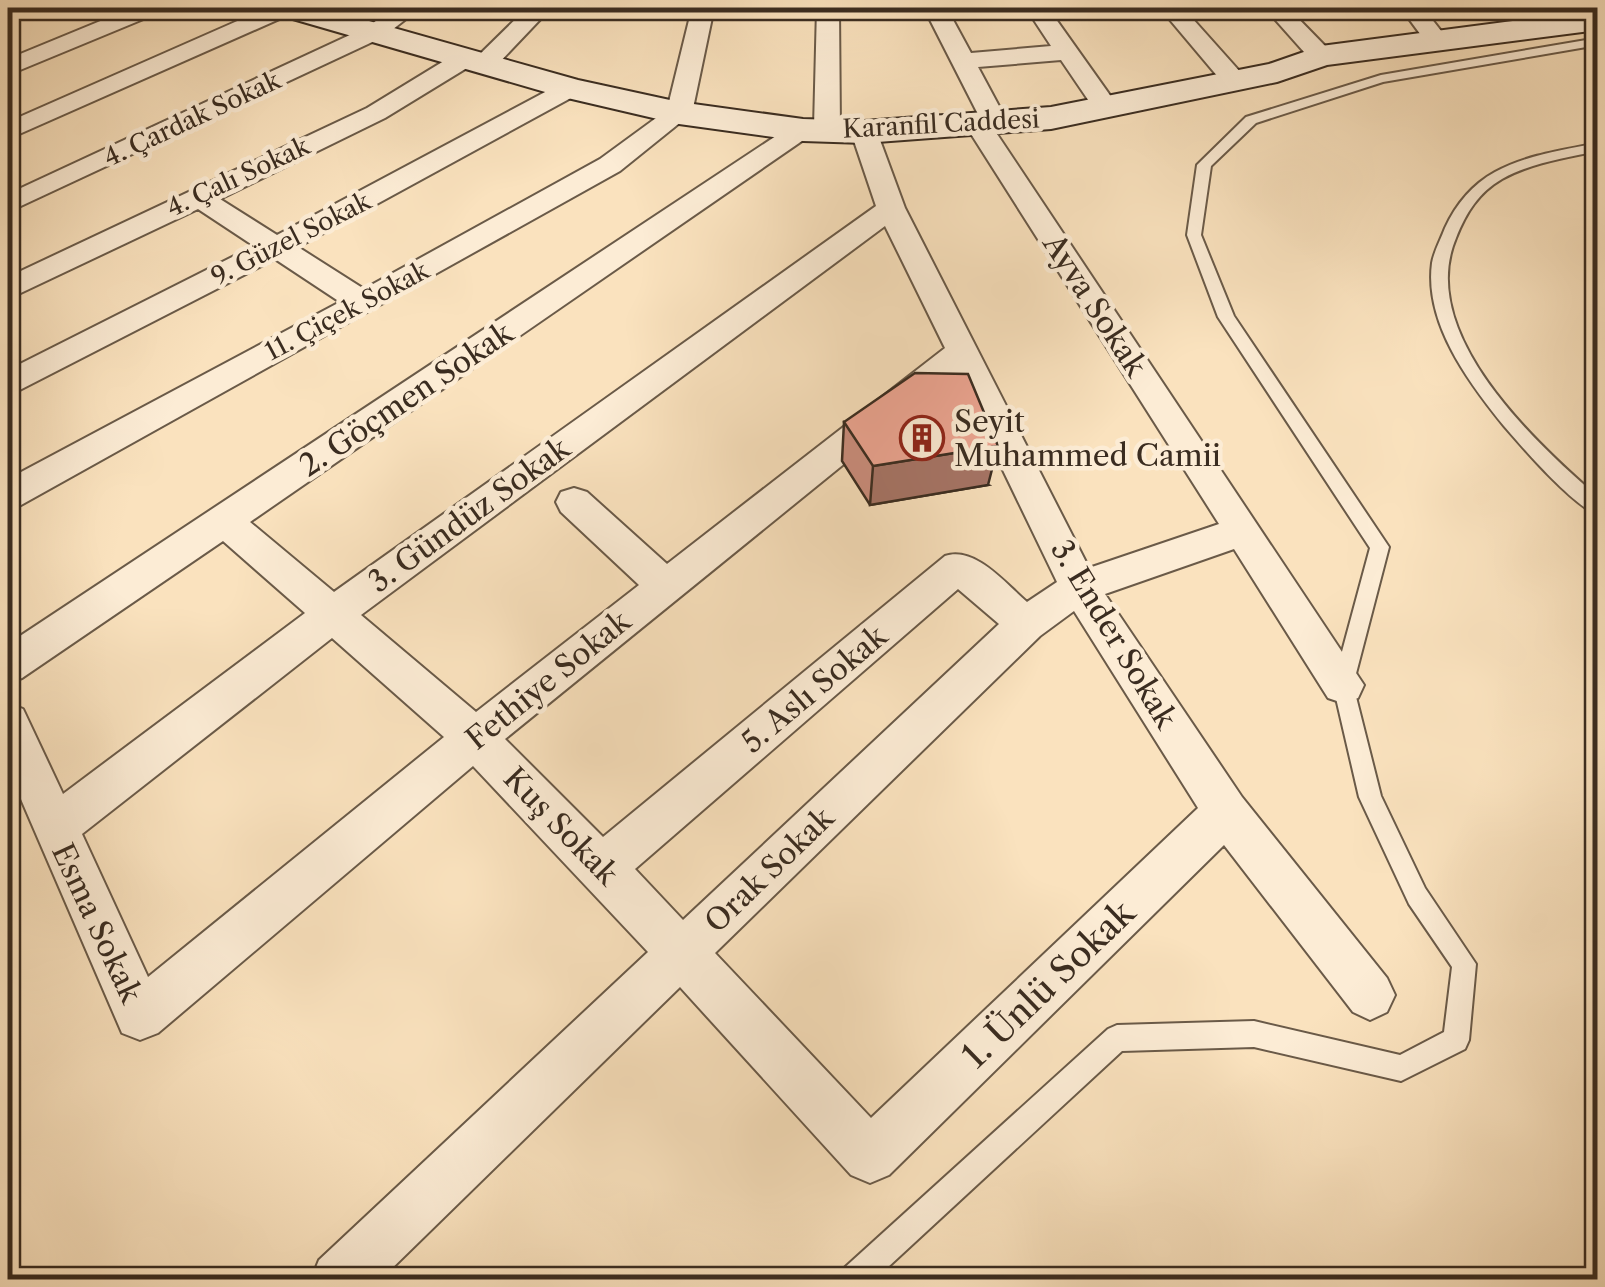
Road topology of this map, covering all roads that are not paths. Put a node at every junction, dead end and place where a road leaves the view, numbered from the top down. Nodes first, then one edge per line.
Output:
1 (15, 8) edge
2 (150, 8) edge
3 (287, 8) edge
4 (409, 8) edge
5 (540, 8) edge
6 (703, 8) edge
7 (828, 8) edge
8 (990, 8) edge
9 (1037, 8) edge
10 (1171, 8) edge
11 (1276, 8) edge
12 (1412, 8) edge
13 (8, 10) edge
14 (936, 10) edge
15 (1592, 22) edge
16 (375, 32) junction
17 (1438, 41) junction
18 (1069, 52) junction
19 (1321, 56) junction
20 (476, 60) junction
21 (962, 61) junction
22 (8, 68) edge
23 (1233, 79) junction
24 (571, 88) junction
25 (1106, 108) junction
26 (679, 114) junction
27 (987, 125) junction
28 (831, 130) junction
29 (8, 131) edge
30 (1598, 147) edge
31 (196, 196) junction
32 (8, 204) edge
33 (891, 208) junction
34 (276, 246) junction
35 (8, 289) edge
36 (363, 302) junction
37 (961, 352) junction
38 (8, 384) edge
39 (8, 495) edge
40 (574, 502) dead end
41 (1598, 508) edge
42 (226, 522) junction
43 (1242, 531) junction
44 (665, 586) junction
45 (1079, 588) junction
46 (333, 614) junction
47 (1026, 624) junction
48 (8, 666) edge
49 (1343, 685) junction
50 (8, 722) edge
51 (474, 738) junction
52 (1226, 812) junction
53 (53, 829) junction
54 (602, 866) junction
55 (682, 953) junction
56 (1370, 994) dead end
57 (140, 1015) joint
58 (870, 1156) joint
59 (339, 1280) edge
60 (852, 1280) edge

1 - 13 street
2 - 22 street
3 - 16 street, Karanfil Caddesi
3 - 29 street
4 - 16 street, 4. Çardak Sokak
5 - 20 street, 4. Çalı Sokak
6 - 26 street
7 - 28 street
8 - 14 street
9 - 18 street
10 - 23 street
11 - 19 street
12 - 17 street
14 - 21 street, Ayva Sokak
15 - 17 street, Karanfil Caddesi
15 - 49 lane
16 - 20 street, Karanfil Caddesi
16 - 32 street, 4. Çardak Sokak
17 - 19 street, Karanfil Caddesi
18 - 21 street
18 - 25 street
19 - 23 street, Karanfil Caddesi
20 - 24 street, Karanfil Caddesi
20 - 31 street, 4. Çalı Sokak
21 - 27 street, Ayva Sokak
23 - 25 street, Karanfil Caddesi
24 - 26 street, Karanfil Caddesi
24 - 34 street, 9. Güzel Sokak
25 - 27 street, Karanfil Caddesi
26 - 28 street, Karanfil Caddesi
26 - 36 street, 11. Çiçek Sokak
27 - 28 street, Karanfil Caddesi
27 - 43 street, Ayva Sokak
28 - 33 street, 3. Ender Sokak
28 - 42 street, 2. Göçmen Sokak
30 - 41 lane
31 - 34 street
31 - 35 street, 4. Çalı Sokak
33 - 37 street, 3. Ender Sokak
33 - 46 street, 3. Gündüz Sokak
34 - 36 street
34 - 38 street, 9. Güzel Sokak
36 - 39 street, 11. Çiçek Sokak
37 - 44 street, Fethiye Sokak
37 - 45 street, 3. Ender Sokak
40 - 44 street
42 - 46 street, Kuş Sokak
42 - 48 street, 2. Göçmen Sokak
43 - 45 street, Orak Sokak
43 - 49 street, Ayva Sokak
44 - 51 street, Fethiye Sokak
45 - 47 street, Orak Sokak
45 - 52 street, 3. Ender Sokak
46 - 51 street, Kuş Sokak
46 - 53 street, 3. Gündüz Sokak
47 - 54 street, 5. Aslı Sokak
47 - 55 street, Orak Sokak
49 - 60 lane
50 - 53 street, Esma Sokak
51 - 54 street, Kuş Sokak
51 - 57 street, Fethiye Sokak
52 - 56 street, 3. Ender Sokak
52 - 58 street, 1. Ünlü Sokak
53 - 57 street, Esma Sokak
54 - 55 street, Kuş Sokak
55 - 58 street, Kuş Sokak
55 - 59 street, Orak Sokak

